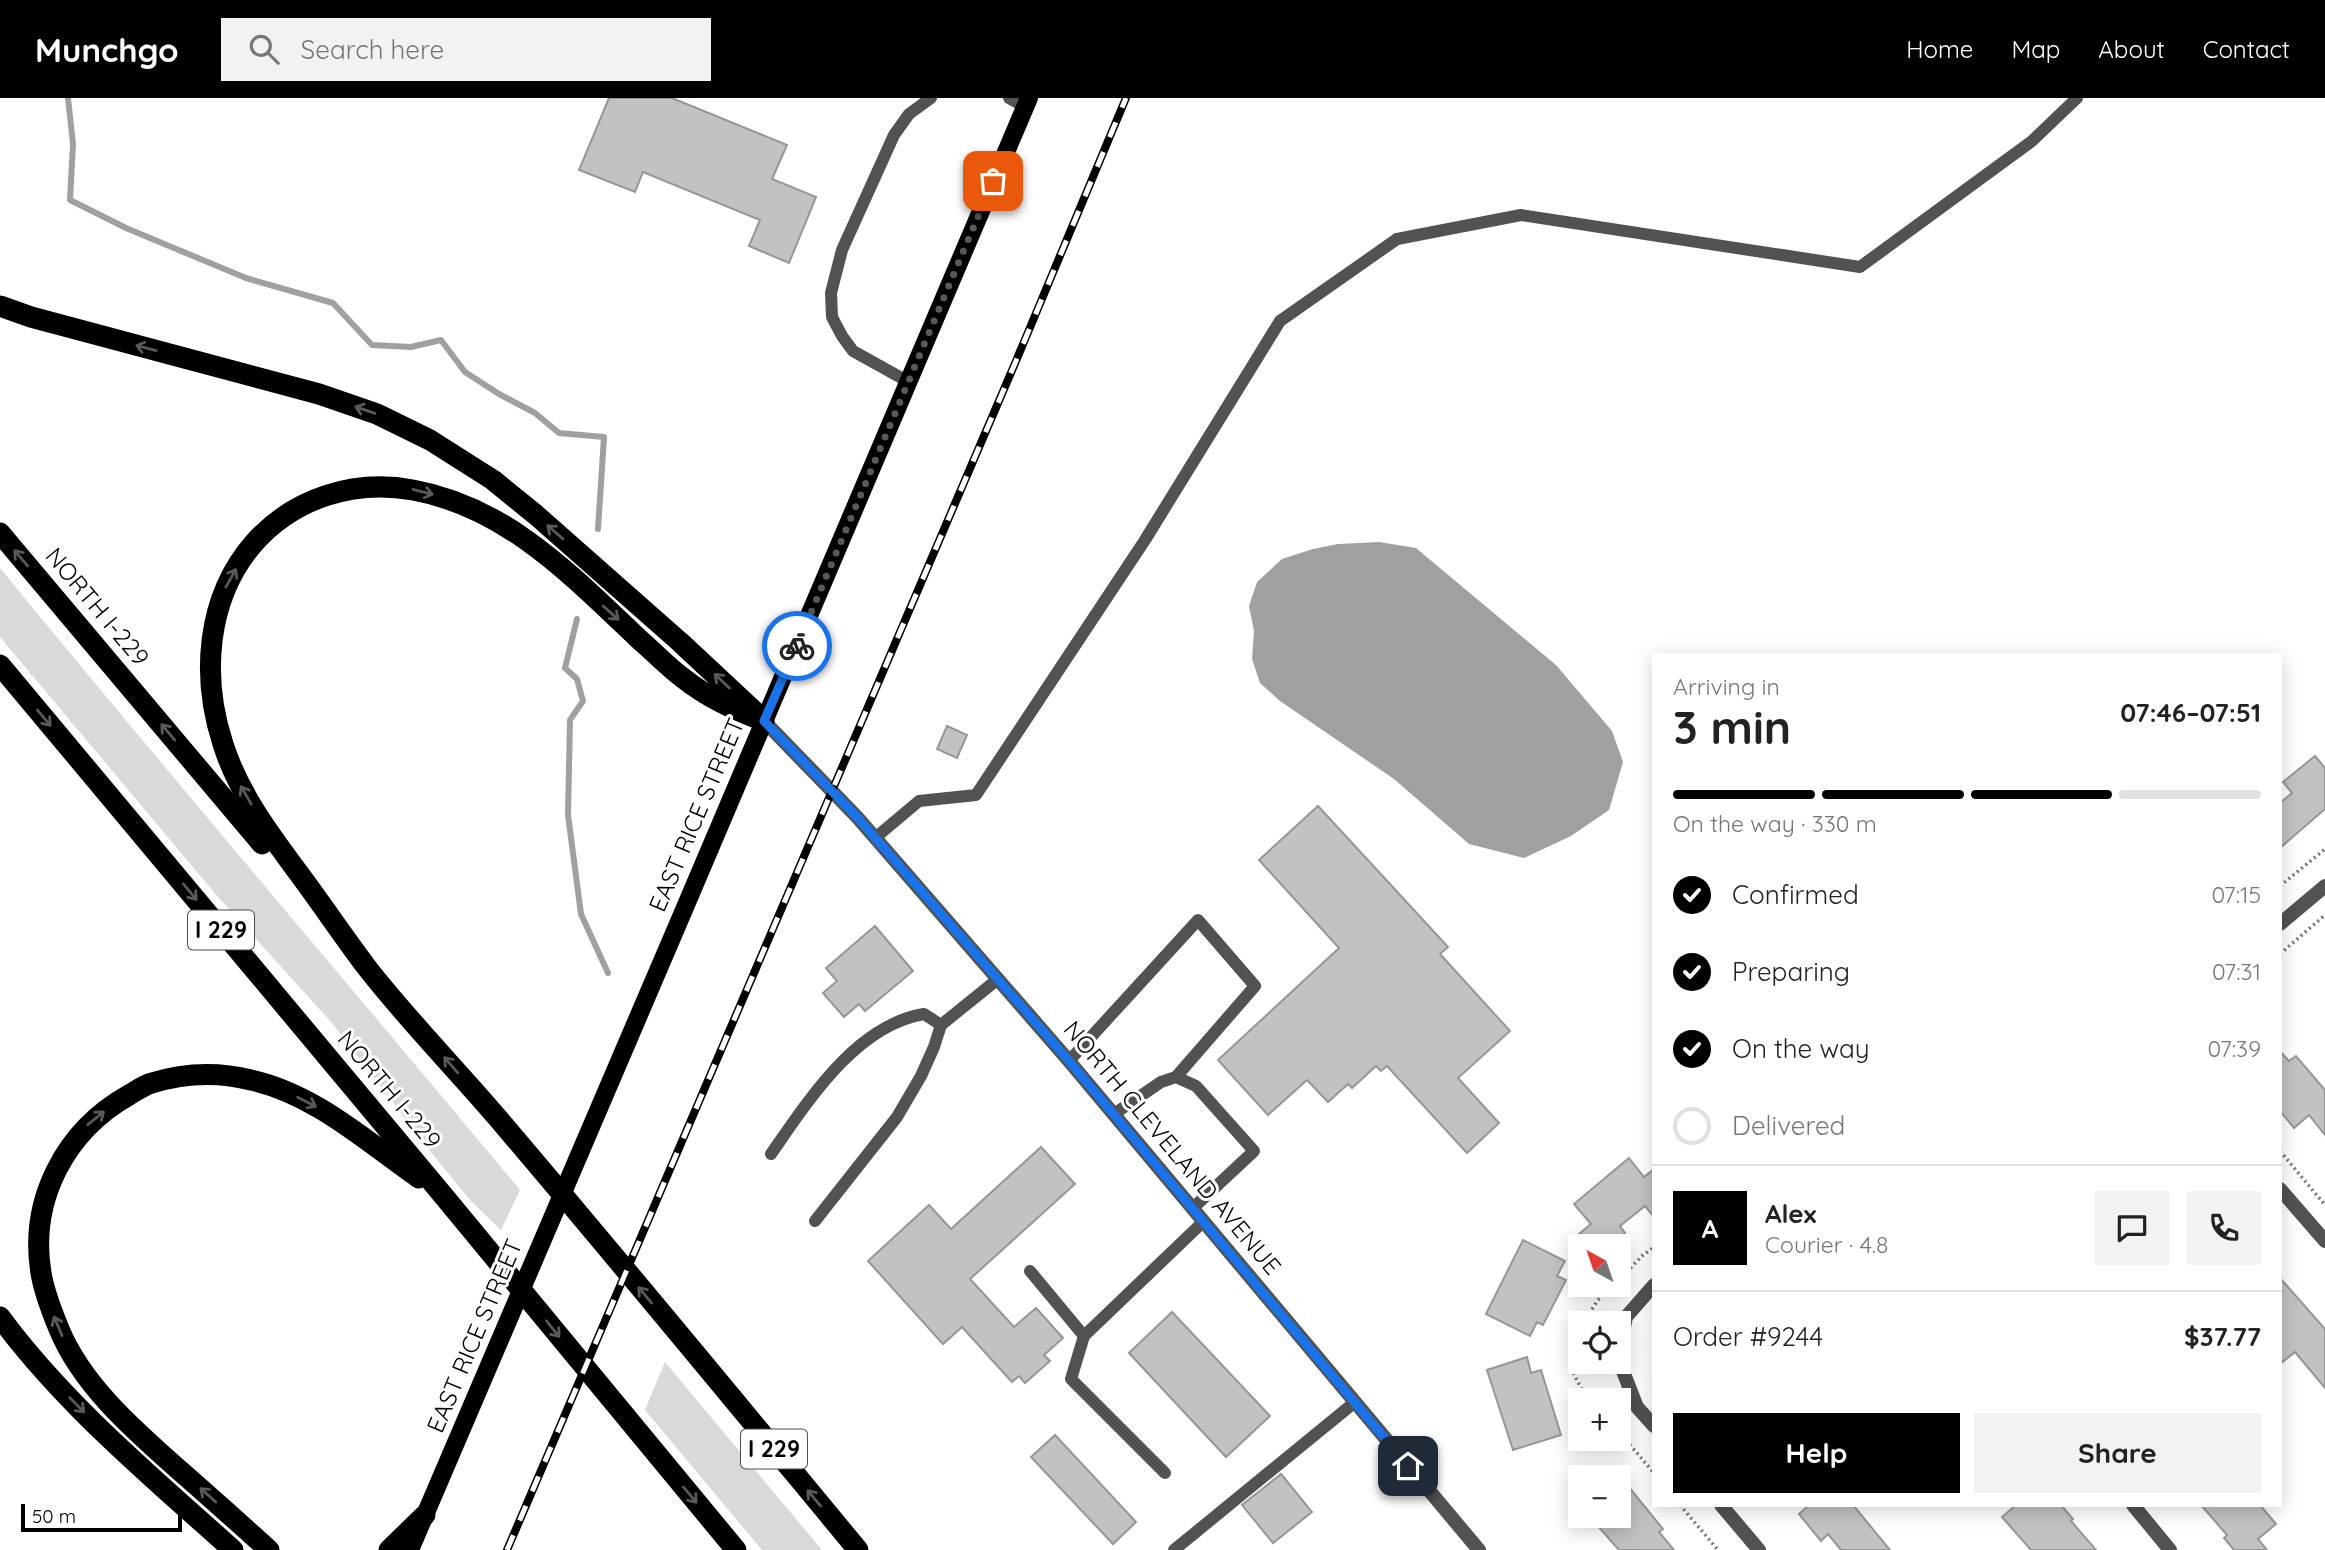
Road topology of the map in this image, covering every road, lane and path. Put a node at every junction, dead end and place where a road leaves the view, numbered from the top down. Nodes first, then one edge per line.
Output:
1 (931, 98) edge
2 (1009, 98) edge
3 (2077, 98) edge
4 (1027, 102) edge
5 (0, 306) edge
6 (907, 381) junction
7 (0, 533) edge
8 (0, 665) edge
9 (764, 721) junction
10 (875, 838) junction
11 (2325, 849) edge
12 (2282, 884) edge
13 (2325, 886) edge
14 (2325, 915) edge
15 (2282, 922) edge
16 (2282, 952) edge
17 (370, 971) junction
18 (998, 979) junction
19 (940, 1026) junction
20 (1069, 1061) junction
21 (1176, 1077) junction
22 (1114, 1114) junction
23 (2282, 1153) edge
24 (771, 1154) dead end
25 (2282, 1191) edge
26 (442, 1194) junction
27 (2325, 1205) edge
28 (1193, 1208) junction
29 (814, 1221) dead end
30 (1204, 1221) junction
31 (2325, 1241) edge
32 (1652, 1249) edge
33 (1631, 1269) edge
34 (1030, 1271) dead end
35 (1652, 1287) edge
36 (1601, 1297) edge
37 (1591, 1311) edge
38 (1631, 1311) edge
39 (0, 1317) edge
40 (1084, 1336) junction
41 (1624, 1374) edge
42 (1355, 1402) junction
43 (1652, 1424) edge
44 (1631, 1447) edge
45 (1652, 1472) edge
46 (1165, 1473) dead end
47 (1682, 1507) edge
48 (1723, 1507) edge
49 (2135, 1507) edge
50 (425, 1515) junction
51 (268, 1547) edge
52 (233, 1550) edge
53 (389, 1550) edge
54 (410, 1550) edge
55 (736, 1550) edge
56 (858, 1550) edge
57 (1174, 1550) edge
58 (1479, 1550) edge
59 (1717, 1550) edge
60 (1759, 1550) edge
61 (2170, 1550) edge

1 - 6 lane
2 - 4 lane
3 - 10 lane
4 - 6 main road, EAST RICE STREET
9 -> 5 highway
6 - 9 main road, EAST RICE STREET
17 -> 7 highway, NORTH I-229 / I 229
8 -> 26 highway, NORTH I-229 / I 229
9 - 10 street, NORTH CLEVELAND AVENUE
17 -> 9 highway
9 - 50 main road, EAST RICE STREET
10 - 18 street, NORTH CLEVELAND AVENUE
11 - 12 path
13 - 15 street
14 - 16 path
56 -> 17 highway, I 229
18 - 19 lane
18 - 20 street, NORTH CLEVELAND AVENUE
19 - 24 lane
19 - 29 lane
20 - 21 lane
20 - 22 street, NORTH CLEVELAND AVENUE
21 - 22 lane
21 - 28 lane
22 - 28 street, NORTH CLEVELAND AVENUE
23 - 27 path
25 - 31 street
51 -> 26 highway
26 -> 55 highway, NORTH I-229 / I 229
28 - 30 street, NORTH CLEVELAND AVENUE
30 - 40 lane
30 - 42 street, NORTH CLEVELAND AVENUE
32 - 33 path
34 - 40 lane
35 - 38 street
36 - 37 path
39 -> 52 highway
40 - 46 lane
41 - 43 street
42 - 57 lane
42 - 58 street, NORTH CLEVELAND AVENUE
44 - 45 path
47 - 59 path
48 - 60 street
49 - 61 street
50 - 53 highway
50 - 54 main road, EAST RICE STREET

